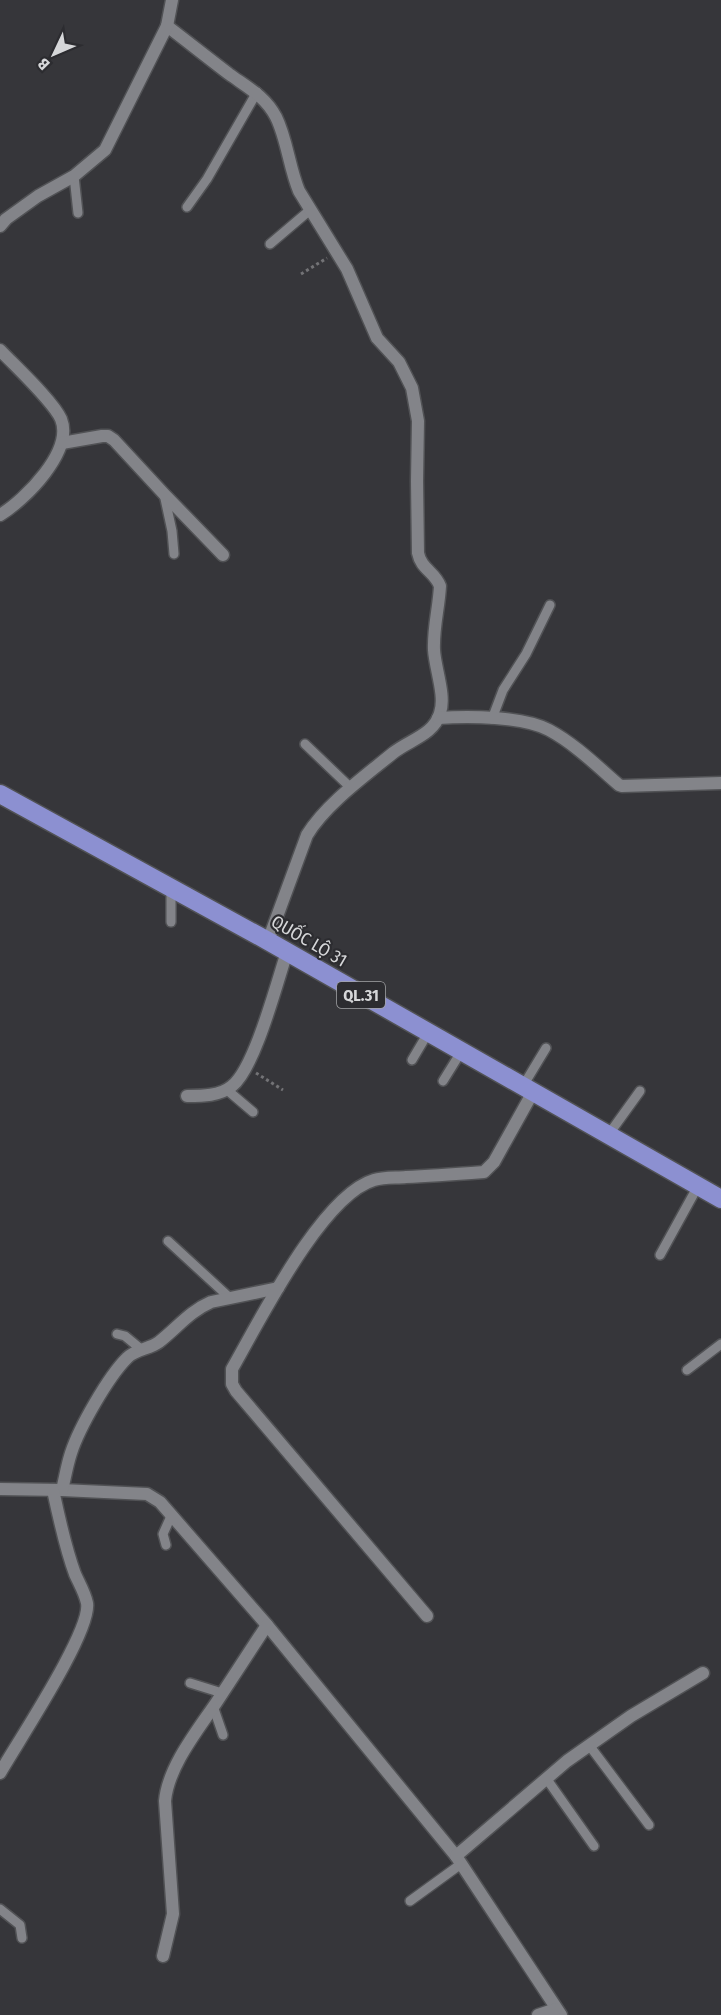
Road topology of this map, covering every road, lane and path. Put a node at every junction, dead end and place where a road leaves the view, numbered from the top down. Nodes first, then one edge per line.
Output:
1 (172, 0) edge
2 (167, 26) junction
3 (257, 92) junction
4 (74, 176) junction
5 (187, 207) dead end
6 (310, 210) junction
7 (78, 213) dead end
8 (0, 226) edge
9 (270, 244) dead end
10 (336, 252) junction
11 (301, 273) dead end
12 (0, 350) edge
13 (62, 444) junction
14 (164, 494) junction
15 (0, 514) edge
16 (174, 554) dead end
17 (223, 555) dead end
18 (550, 605) dead end
19 (438, 718) junction
20 (492, 719) junction
21 (305, 744) dead end
22 (721, 783) edge
23 (351, 788) junction
24 (0, 794) edge
25 (171, 888) junction
26 (171, 922) dead end
27 (268, 941) junction
28 (287, 952) junction
29 (428, 1033) junction
30 (546, 1048) dead end
31 (460, 1052) junction
32 (412, 1060) dead end
33 (246, 1067) junction
34 (443, 1081) dead end
35 (226, 1089) junction
36 (528, 1089) junction
37 (283, 1090) dead end
38 (640, 1091) dead end
39 (187, 1096) dead end
40 (253, 1112) dead end
41 (609, 1134) junction
42 (698, 1186) junction
43 (721, 1199) edge
44 (168, 1241) dead end
45 (660, 1255) dead end
46 (278, 1288) junction
47 (230, 1298) junction
48 (117, 1334) dead end
49 (721, 1344) edge
50 (142, 1350) junction
51 (687, 1370) dead end
52 (0, 1489) edge
53 (58, 1490) junction
54 (172, 1514) junction
55 (166, 1545) dead end
56 (427, 1616) dead end
57 (267, 1625) junction
58 (703, 1673) dead end
59 (190, 1683) dead end
60 (222, 1693) junction
61 (213, 1706) junction
62 (224, 1735) dead end
63 (589, 1745) junction
64 (0, 1773) edge
65 (546, 1778) junction
66 (649, 1825) dead end
67 (594, 1846) dead end
68 (458, 1860) junction
69 (410, 1901) dead end
70 (0, 1909) edge
71 (22, 1938) dead end
72 (163, 1956) dead end
73 (559, 2012) edge
74 (538, 2015) edge

1 - 2 street
2 - 3 street
2 - 4 street
3 - 5 lane
3 - 6 street
4 - 7 lane
4 - 8 street
6 - 9 lane
6 - 10 street
10 - 11 path
10 - 19 street
12 - 13 street
13 - 14 street
13 - 15 street
14 - 16 lane
14 - 17 street
18 - 20 lane
19 - 20 street
19 - 23 street
20 - 22 street
21 - 23 lane
23 - 27 street
24 - 25 highway, QUỐC LỘ 31 / QL.31
25 - 26 lane
25 - 27 highway, QUỐC LỘ 31 / QL.31
27 - 28 highway, QUỐC LỘ 31 / QL.31
28 - 29 highway, QUỐC LỘ 31 / QL.31
28 - 33 street
29 - 31 highway, QUỐC LỘ 31 / QL.31
29 - 32 lane
30 - 36 lane
31 - 34 lane
31 - 36 highway, QUỐC LỘ 31 / QL.31
33 - 35 street
33 - 37 path
35 - 39 street
35 - 40 lane
36 - 41 highway, QUỐC LỘ 31 / QL.31
36 - 46 street
38 - 41 lane
41 - 42 highway, QUỐC LỘ 31 / QL.31
42 - 43 highway, QUỐC LỘ 31 / QL.31
42 - 45 lane
44 - 47 lane
46 - 47 street
46 - 56 street
47 - 50 street
48 - 50 lane
49 - 51 lane
50 - 53 street
52 - 53 street
53 - 54 street
53 - 64 street
54 - 55 lane
54 - 57 street
57 - 60 street
57 - 68 street
58 - 63 street
59 - 60 lane
60 - 61 street
61 - 62 lane
61 - 72 street
63 - 65 street
63 - 66 lane
65 - 67 lane
65 - 68 street
68 - 69 lane
68 - 73 street
70 - 71 lane
73 - 74 street

